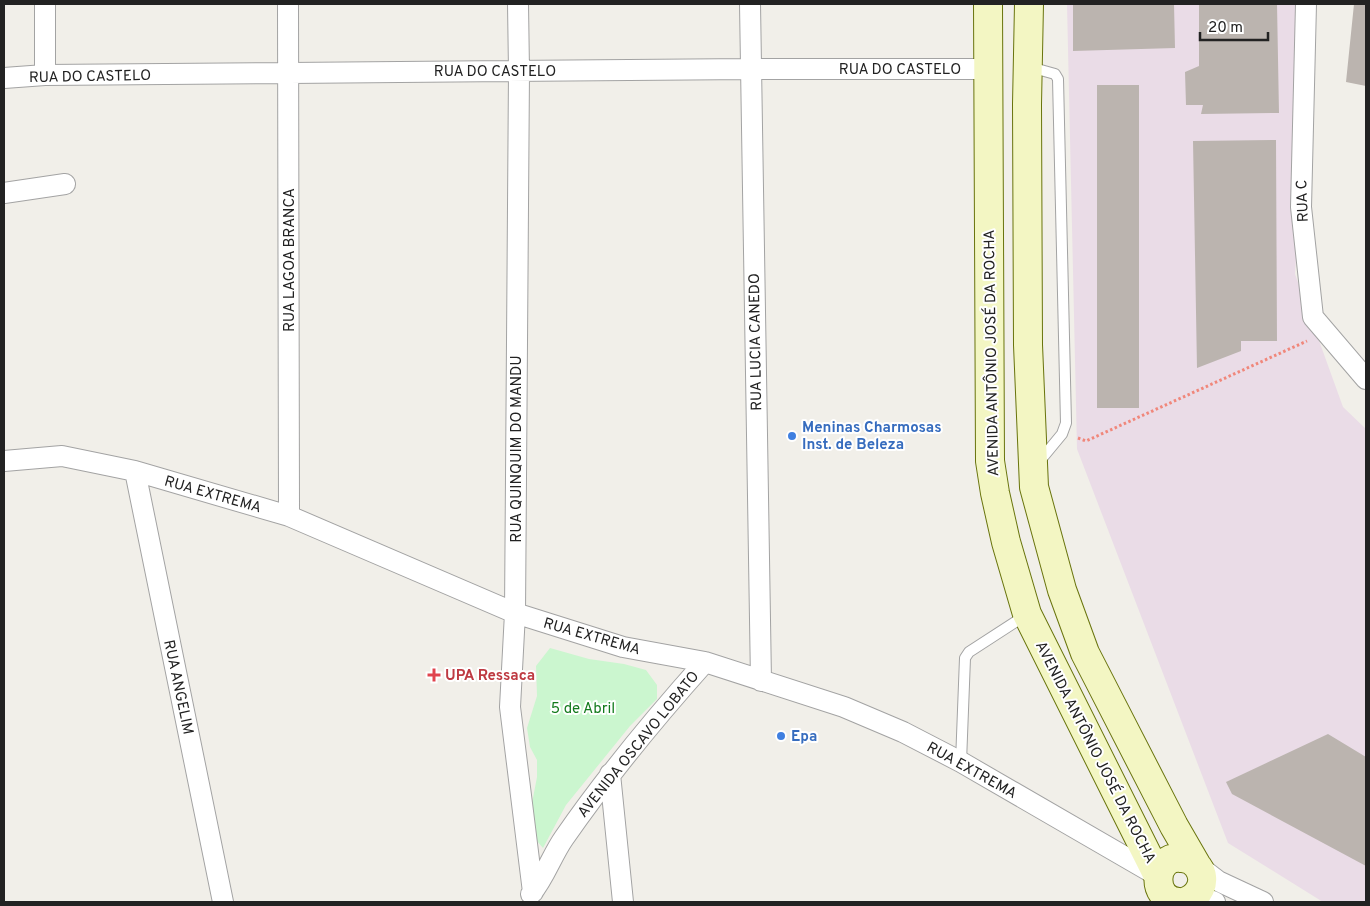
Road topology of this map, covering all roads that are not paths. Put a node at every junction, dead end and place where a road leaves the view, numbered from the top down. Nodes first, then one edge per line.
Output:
1 (44, 4) edge
2 (288, 4) edge
3 (518, 4) edge
4 (750, 4) edge
5 (988, 4) edge
6 (1029, 4) edge
7 (1306, 4) edge
8 (1027, 66) junction
9 (750, 69) junction
10 (987, 70) junction
11 (519, 71) junction
12 (289, 73) junction
13 (45, 75) junction
14 (4, 78) edge
15 (65, 184) dead end
16 (4, 193) edge
17 (1366, 379) edge
18 (4, 461) edge
19 (1032, 470) junction
20 (134, 471) junction
21 (289, 516) junction
22 (515, 613) junction
23 (1027, 614) junction
24 (705, 662) junction
25 (761, 681) junction
26 (961, 762) junction
27 (610, 774) junction
28 (1196, 864) junction
29 (1183, 898) edge
30 (526, 900) edge
31 (223, 902) edge
32 (623, 902) edge
33 (1263, 902) edge

1 - 13 street
2 - 12 street, RUA LAGOA BRANCA
3 - 11 street, RUA QUINQUIM DO MANDU
4 - 9 street, RUA LUCIA CANEDO
5 - 10 main road, AVENIDA ANTÔNIO JOSÉ DA ROCHA
6 - 8 main road
7 - 17 street, RUA C
8 - 19 main road
8 - 19 lane
9 - 10 street, RUA DO CASTELO
9 - 11 street, RUA DO CASTELO
9 - 25 street, RUA LUCIA CANEDO
10 - 23 main road, AVENIDA ANTÔNIO JOSÉ DA ROCHA
11 - 12 street, RUA DO CASTELO
11 - 22 street, RUA QUINQUIM DO MANDU
12 - 13 street, RUA DO CASTELO
12 - 21 street, RUA LAGOA BRANCA
13 - 14 street, RUA DO CASTELO
15 - 16 street
18 - 20 street, RUA EXTREMA
19 - 28 main road
20 - 21 street, RUA EXTREMA
20 - 31 street, RUA ANGELIM
21 - 22 street, RUA EXTREMA
22 - 24 street, RUA EXTREMA
22 - 30 street, RUA QUINQUIM DO MANDU
23 - 26 lane
23 - 29 main road, AVENIDA ANTÔNIO JOSÉ DA ROCHA
24 - 25 street, RUA EXTREMA
24 - 27 street, AVENIDA OSCAVO LOBATO
25 - 26 street, RUA EXTREMA
26 - 29 street, RUA EXTREMA
27 - 30 street, AVENIDA OSCAVO LOBATO
27 - 32 street
28 - 29 main road
28 - 29 main road
28 - 33 street

